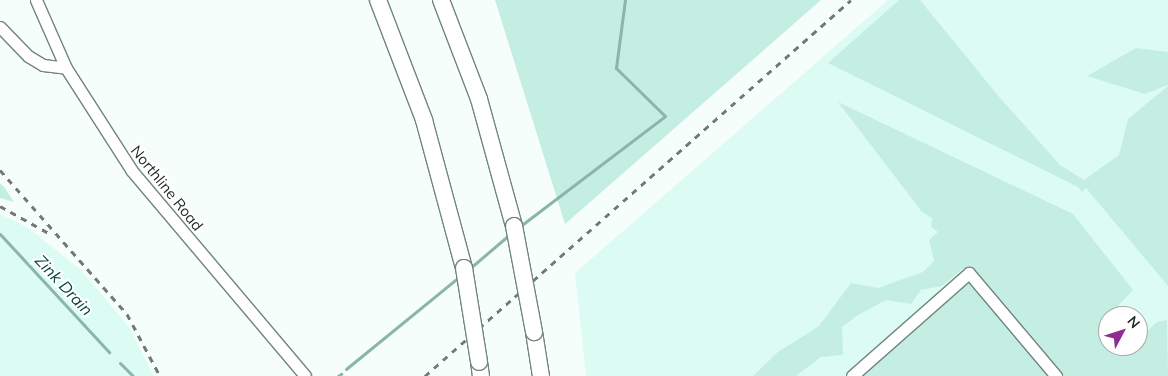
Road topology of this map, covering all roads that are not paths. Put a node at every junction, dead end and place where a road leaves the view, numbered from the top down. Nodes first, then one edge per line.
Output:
1 (36, 0) edge
2 (378, 0) edge
3 (441, 0) edge
4 (0, 27) edge
5 (66, 68) junction
6 (480, 369) edge
7 (305, 376) edge
8 (541, 376) edge
9 (852, 376) edge
10 (1056, 376) edge

1 - 5 street, Northline Road
2 - 6 highway, bridge
3 - 8 highway, bridge
4 - 5 street
5 - 7 street, Northline Road
9 - 10 street

